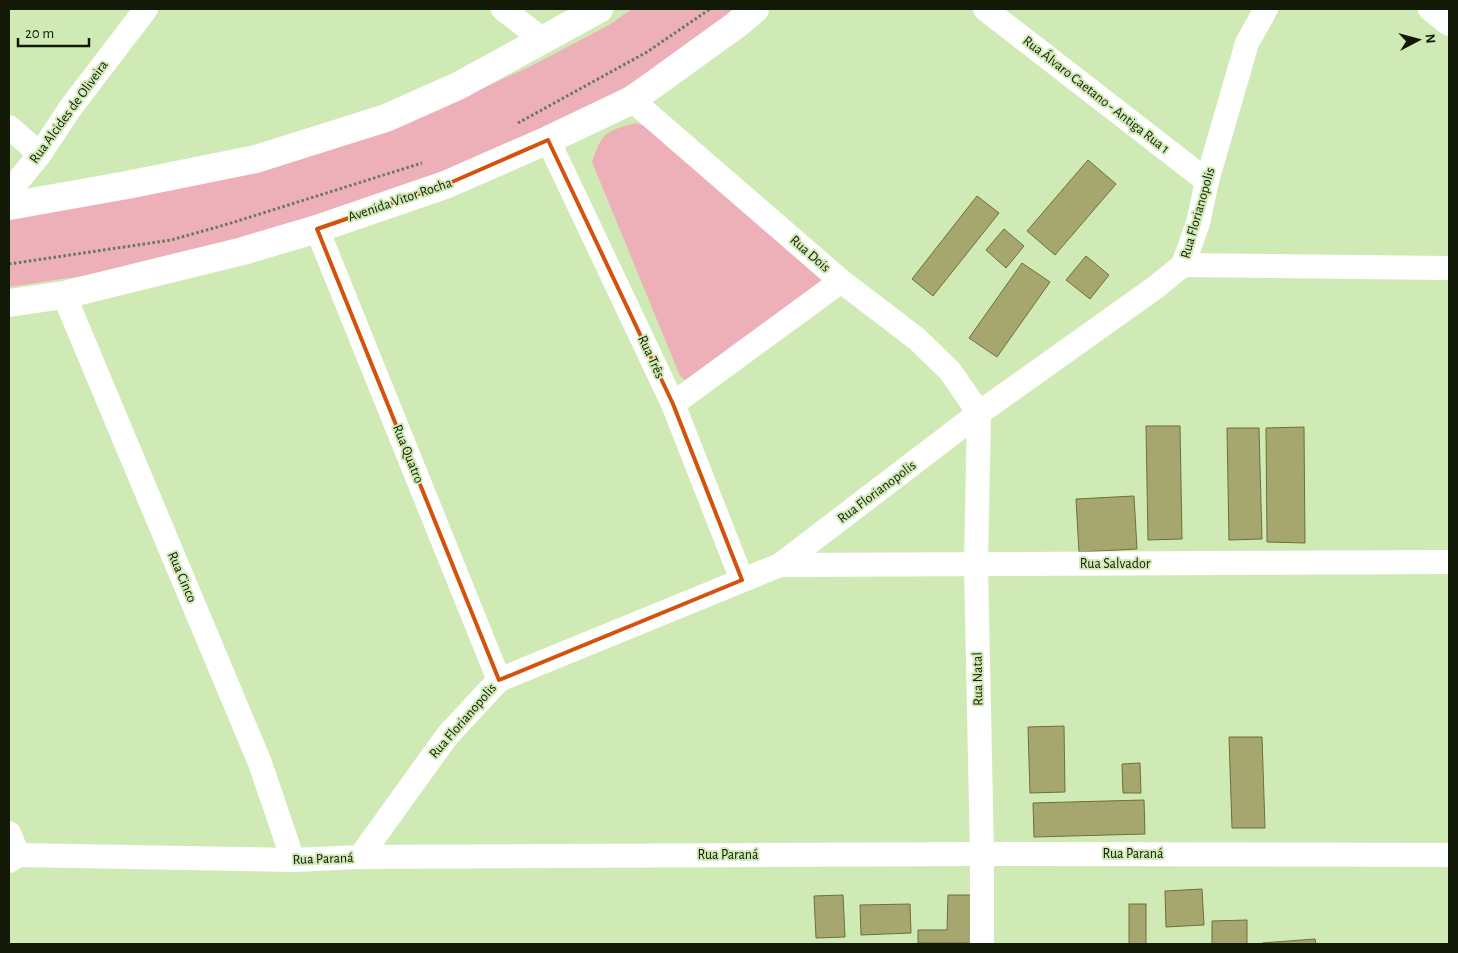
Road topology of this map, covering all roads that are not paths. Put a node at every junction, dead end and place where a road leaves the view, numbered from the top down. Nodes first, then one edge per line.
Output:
1 (146, 9) edge
2 (503, 9) edge
3 (599, 9) edge
4 (755, 9) edge
5 (985, 9) edge
6 (1266, 9) edge
7 (1430, 9) edge
8 (1449, 24) edge
9 (543, 40) junction
10 (632, 100) junction
11 (9, 127) edge
12 (548, 140) junction
13 (40, 154) junction
14 (1207, 181) junction
15 (9, 192) edge
16 (9, 206) edge
17 (317, 228) junction
18 (1183, 265) junction
19 (1449, 268) edge
20 (841, 281) junction
21 (64, 295) junction
22 (9, 303) edge
23 (673, 404) junction
24 (979, 414) junction
25 (1449, 562) edge
26 (780, 565) junction
27 (976, 565) junction
28 (742, 580) junction
29 (499, 680) junction
30 (9, 832) edge
31 (982, 854) junction
32 (1449, 855) edge
33 (13, 858) edge
34 (360, 858) junction
35 (293, 860) junction
36 (982, 944) edge

1 - 13 street, Rua Alcides de Oliveira
2 - 9 street
3 - 9 street
4 - 10 street, Avenida Vitor Rocha
5 - 14 street, Rua Álvaro Caetano - Antiga Rua 1
6 - 14 street, Rua Florianopolis
7 - 8 street
9 - 16 street
10 - 12 street, Avenida Vitor Rocha
10 - 20 street, Rua Dois
11 - 13 street
12 - 17 street, Avenida Vitor Rocha
12 - 23 street, Rua Três
13 - 15 street, Rua Alcides de Oliveira
14 - 18 street, Rua Florianopolis
17 - 21 street, Avenida Vitor Rocha
17 - 29 street, Rua Quatro
18 - 19 street
18 - 24 street, Rua Florianopolis
20 - 23 street
20 - 24 street, Rua Dois
21 - 22 street, Avenida Vitor Rocha
21 - 35 street, Rua Cinco
23 - 28 street, Rua Três
24 - 26 street, Rua Florianopolis
24 - 27 street, Rua Natal
25 - 27 street, Rua Salvador
26 - 27 street, Rua Salvador
26 - 28 street, Rua Florianopolis
27 - 31 street, Rua Natal
28 - 29 street, Rua Florianopolis
29 - 34 street, Rua Florianopolis
30 - 33 street
31 - 32 street, Rua Paraná
31 - 34 street, Rua Paraná
31 - 36 street, Rua Natal
33 - 35 street, Rua Paraná
34 - 35 street, Rua Paraná

